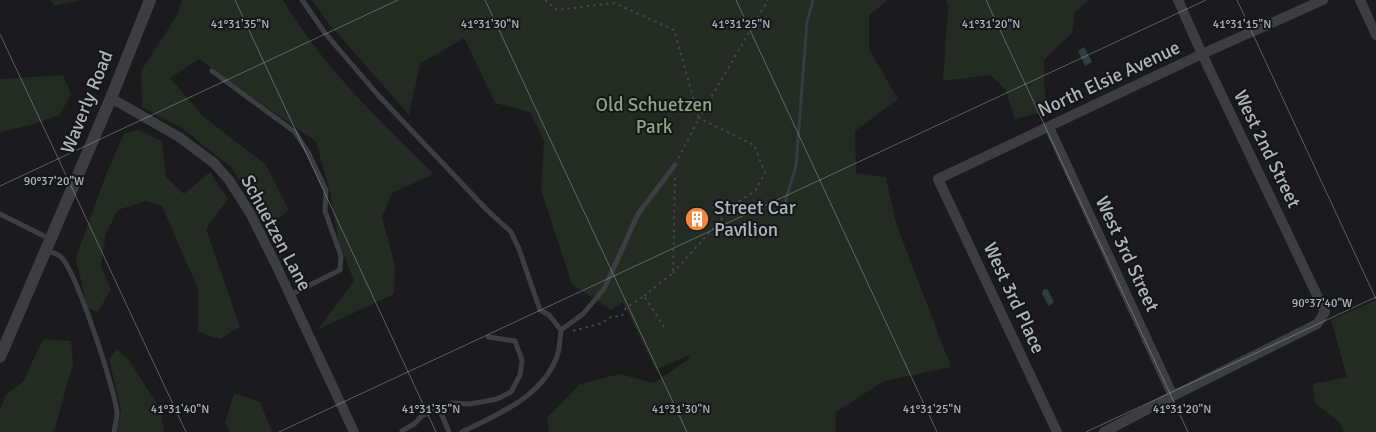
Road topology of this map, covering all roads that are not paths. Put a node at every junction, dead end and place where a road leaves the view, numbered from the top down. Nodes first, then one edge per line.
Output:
1 (150, 0) edge
2 (302, 0) edge
3 (1178, 0) edge
4 (1323, 0) edge
5 (1360, 0) edge
6 (1376, 35) edge
7 (1202, 54) junction
8 (212, 72) dead end
9 (111, 98) junction
10 (1049, 127) junction
11 (675, 165) road end
12 (938, 179) joint
13 (0, 214) edge
14 (47, 244) junction
15 (289, 295) junction
16 (561, 332) junction
17 (488, 337) dead end
18 (0, 357) edge
19 (1173, 396) junction
20 (439, 408) junction
21 (402, 431) dead end
22 (114, 432) edge
23 (354, 432) edge
24 (448, 432) edge
25 (462, 432) edge
26 (1057, 432) edge
27 (1104, 432) edge

1 - 9 street, Waverly Road
2 - 16 lane
3 - 7 street, West 2nd Street
4 - 7 street, North Elsie Avenue
5 - 6 street
7 - 10 street, North Elsie Avenue
7 - 19 street, West 2nd Street
8 - 15 lane
9 - 14 street, Waverly Road
9 - 15 street, Schuetzen Lane
10 - 12 street, North Elsie Avenue
10 - 19 street, West 3rd Street
11 - 16 lane
12 - 26 street, West 3rd Place
13 - 14 lane
14 - 18 street, Waverly Road
14 - 22 lane
15 - 23 street, Schuetzen Lane
16 - 25 lane
17 - 20 lane
19 - 27 street
20 - 21 lane
20 - 24 lane

